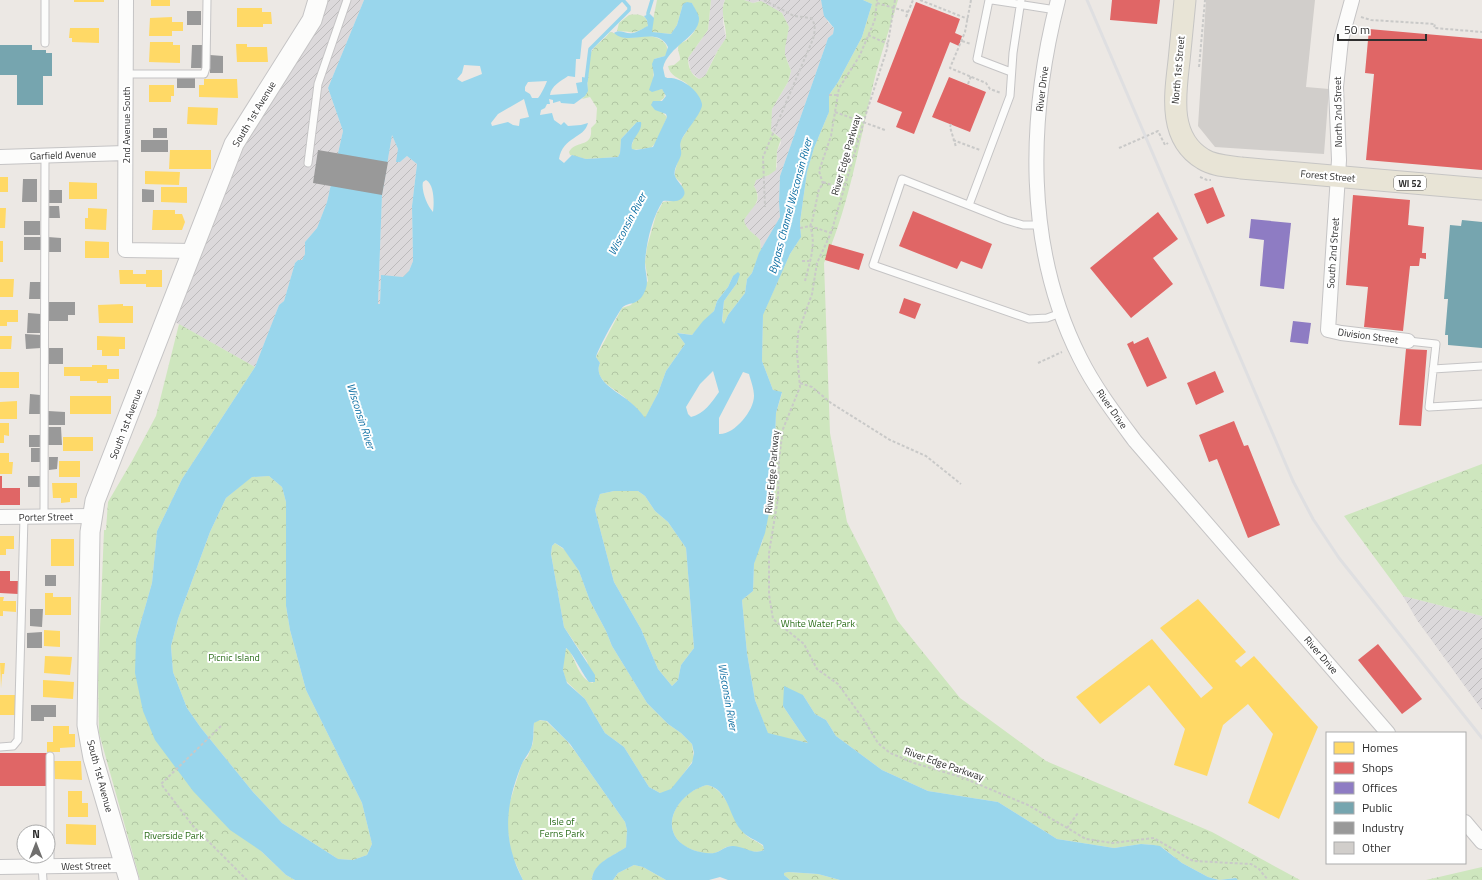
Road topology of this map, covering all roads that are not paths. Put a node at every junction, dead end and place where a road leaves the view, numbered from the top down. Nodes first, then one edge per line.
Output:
1 (45, 0) edge
2 (126, 0) edge
3 (207, 0) edge
4 (318, 0) edge
5 (347, 0) edge
6 (990, 0) edge
7 (1185, 0) edge
8 (1352, 0) edge
9 (1021, 2) edge
10 (1057, 5) edge
11 (45, 43) dead end
12 (1011, 72) junction
13 (126, 74) junction
14 (1176, 141) joint
15 (125, 153) junction
16 (45, 155) junction
17 (0, 157) edge
18 (308, 163) dead end
19 (1338, 178) junction
20 (1482, 189) edge
21 (970, 205) junction
22 (1039, 225) junction
23 (193, 251) junction
24 (1061, 313) junction
25 (1328, 330) joint
26 (1408, 341) joint
27 (1482, 366) edge
28 (1433, 369) junction
29 (1482, 404) edge
30 (93, 516) junction
31 (0, 517) edge
32 (24, 517) junction
33 (44, 517) junction
34 (1387, 732) edge
35 (0, 747) edge
36 (50, 756) dead end
37 (1466, 823) edge
38 (1482, 842) edge
39 (0, 867) edge
40 (45, 871) edge
41 (127, 873) edge

1 - 11 lane
2 - 13 street, 2nd Avenue South
3 - 13 lane
4 - 23 street, South 1st Avenue
5 - 18 lane
6 - 9 lane
6 - 12 lane
7 - 14 main road, North 1st Street / WI 52
8 - 19 street, North 2nd Street
9 - 10 lane
9 - 12 lane
10 - 22 street, River Drive
12 - 21 lane
13 - 15 street, 2nd Avenue South
14 - 19 main road, Forest Street / WI 52
15 - 16 street, Garfield Avenue
15 - 23 street, 2nd Avenue South
16 - 17 street, Garfield Avenue
16 - 33 lane
19 - 20 main road, Forest Street / WI 52
19 - 25 street, South 2nd Street
21 - 22 lane
21 - 24 lane
22 - 24 street, River Drive
23 - 30 street, South 1st Avenue
24 - 34 street, River Drive
25 - 26 street, Division Street
26 - 28 lane
27 - 28 lane
28 - 29 lane
30 - 33 street, Porter Street
30 - 41 street, South 1st Avenue
31 - 32 street, Porter Street
32 - 33 street, Porter Street
32 - 35 lane
36 - 40 lane
37 - 38 street
39 - 40 street, West Street
40 - 41 street, West Street

